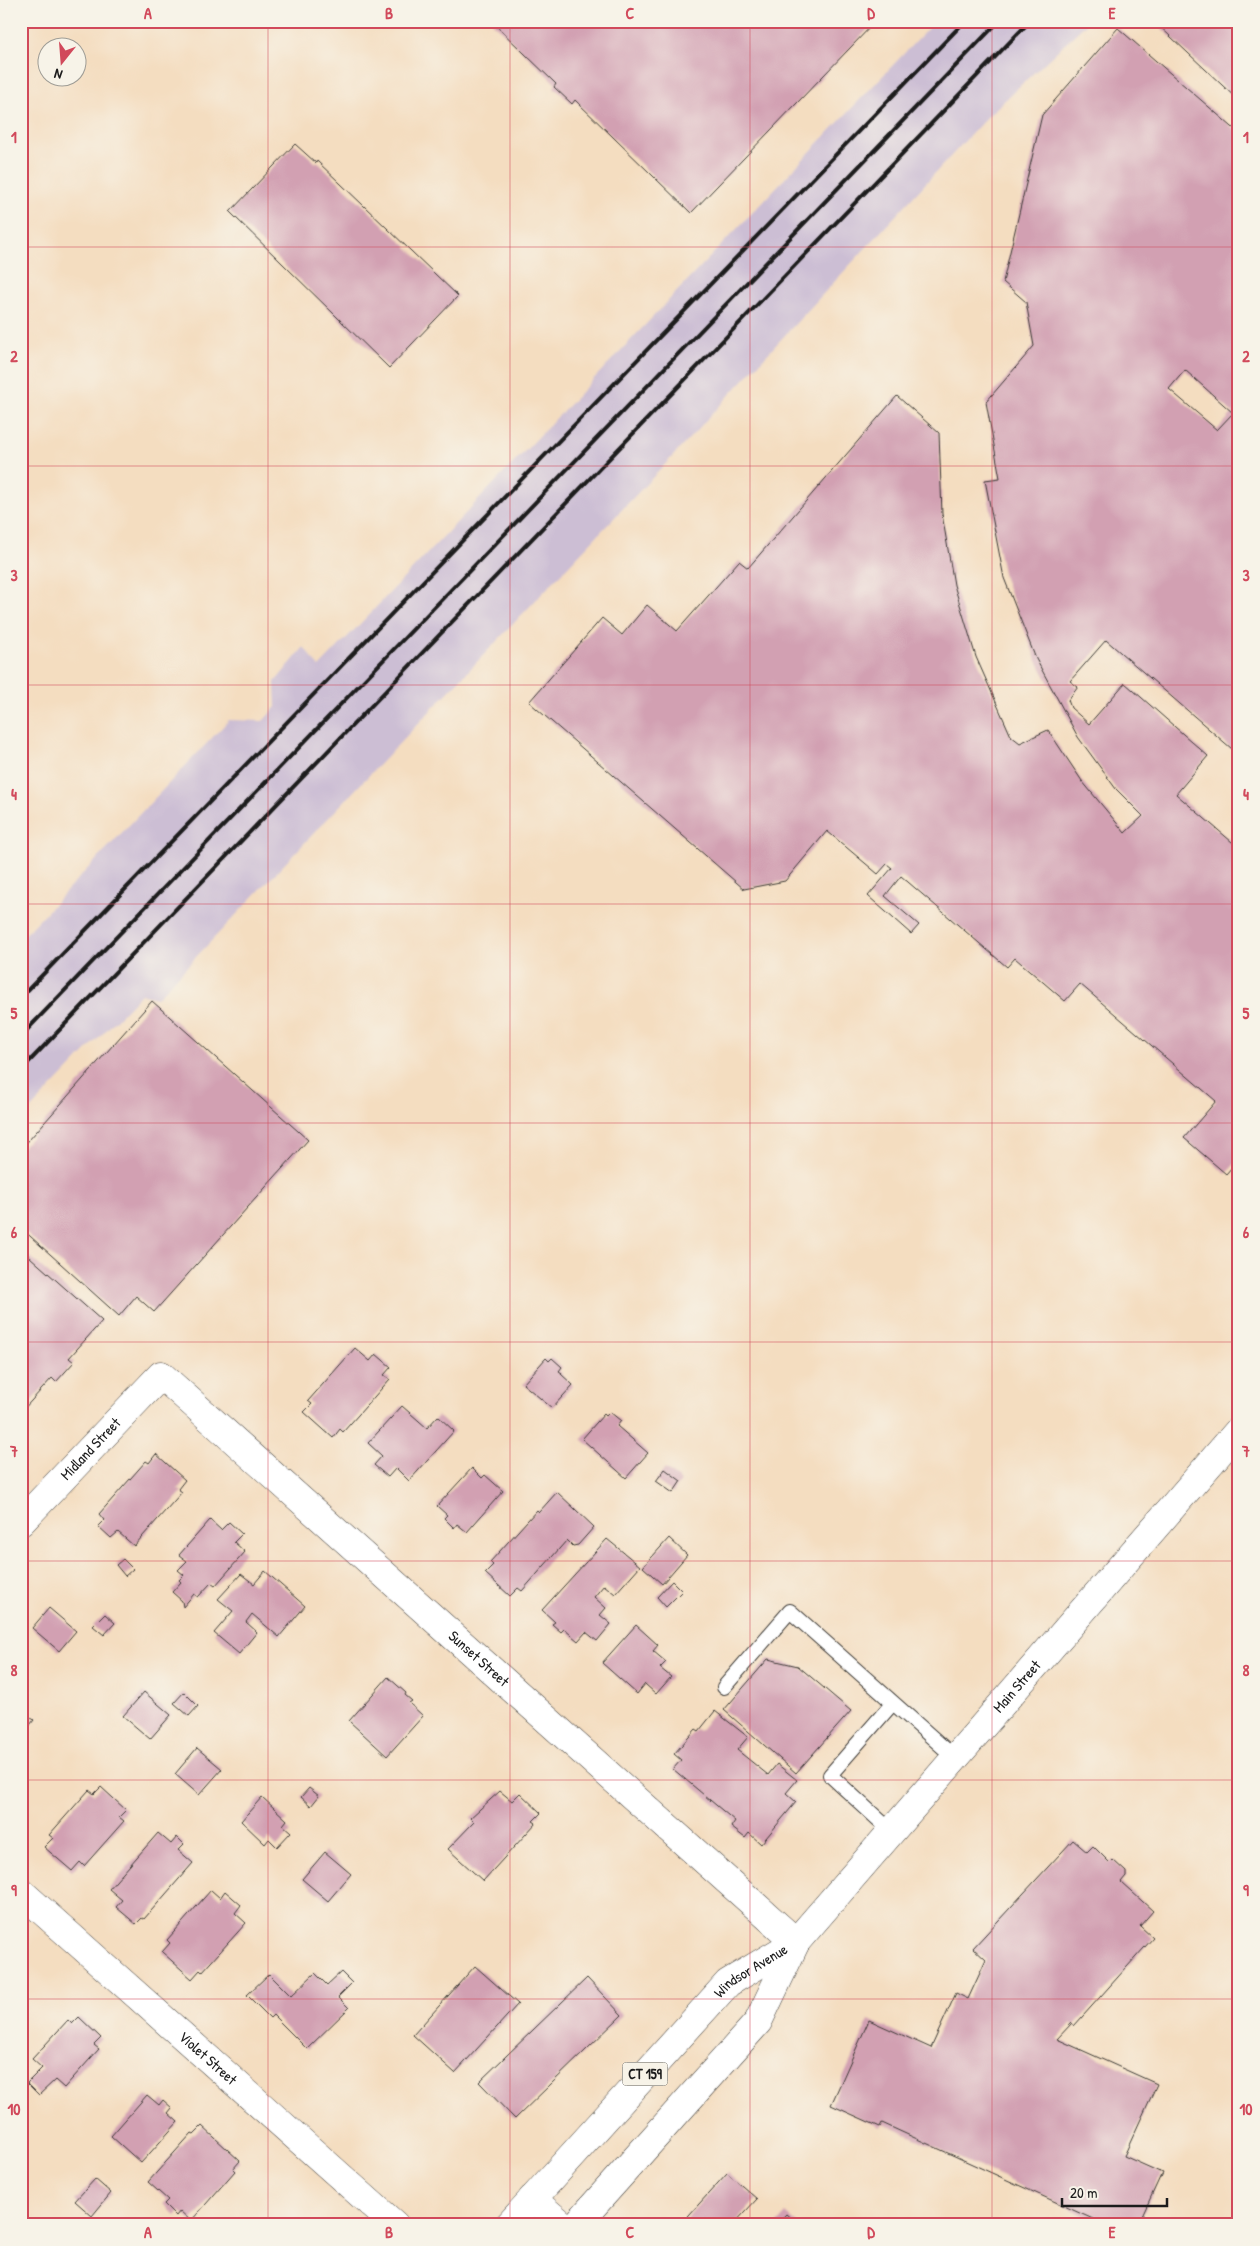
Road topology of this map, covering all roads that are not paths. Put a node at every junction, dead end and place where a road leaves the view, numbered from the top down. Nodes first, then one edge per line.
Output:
1 (161, 1375) joint
2 (1239, 1430) edge
3 (21, 1522) edge
4 (724, 1687) dead end
5 (892, 1704) junction
6 (954, 1757) junction
7 (891, 1831) junction
8 (21, 1892) edge
9 (796, 1942) junction
10 (532, 2199) junction
11 (395, 2225) edge
12 (509, 2225) edge
13 (562, 2225) edge
14 (576, 2225) edge

1 - 3 street, Midland Street
1 - 9 street, Sunset Street
2 - 6 street, Main Street / CT 159
4 - 5 lane
5 - 6 lane
5 - 7 lane
6 - 7 street, Main Street / CT 159
7 - 9 street, Main Street / CT 159
8 - 11 street, Violet Street
9 - 10 street, Windsor Avenue / CT 159
9 - 14 street, Windsor Avenue / CT 159
10 - 12 street, Windsor Avenue / CT 159
10 - 13 street

